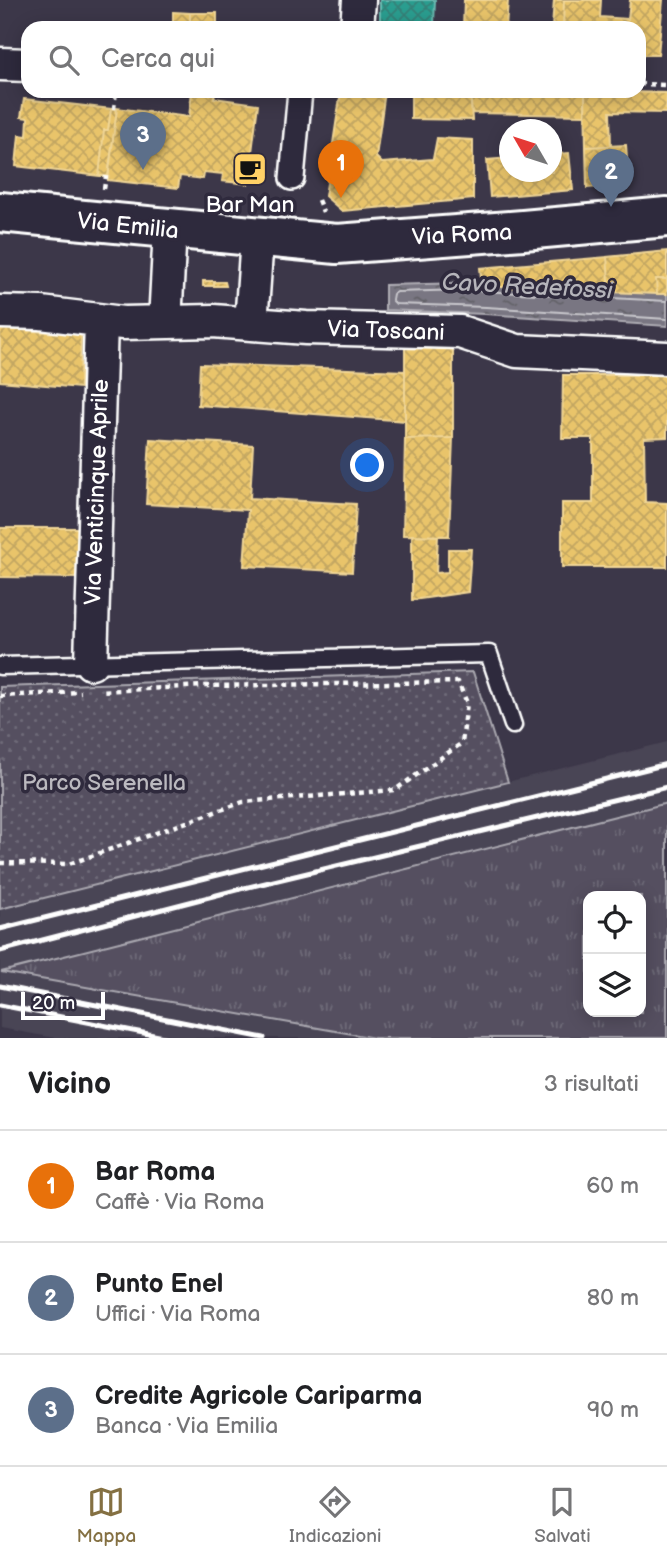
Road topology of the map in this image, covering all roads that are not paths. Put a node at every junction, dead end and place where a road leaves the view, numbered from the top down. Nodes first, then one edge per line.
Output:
1 (359, 0) edge
2 (358, 21) edge
3 (0, 64) edge
4 (21, 65) edge
5 (299, 98) edge
6 (292, 178) dead end
7 (0, 212) edge
8 (667, 216) edge
9 (170, 229) junction
10 (257, 238) junction
11 (0, 312) edge
12 (101, 321) junction
13 (165, 322) junction
14 (251, 324) junction
15 (667, 358) edge
16 (0, 666) edge
17 (90, 682) junction
18 (513, 725) dead end

1 - 2 street
3 - 4 street
5 - 6 street
7 - 9 main road, Via Emilia
8 - 10 main road, Via Roma
9 - 10 main road, Via Emilia
9 - 13 street
10 - 14 street
11 - 12 street, Via Toscani
12 - 13 street, Via Toscani
12 - 17 street, Via Venticinque Aprile
13 - 14 street, Via Toscani
14 - 15 street, Via Toscani
16 - 17 lane
17 - 18 lane

